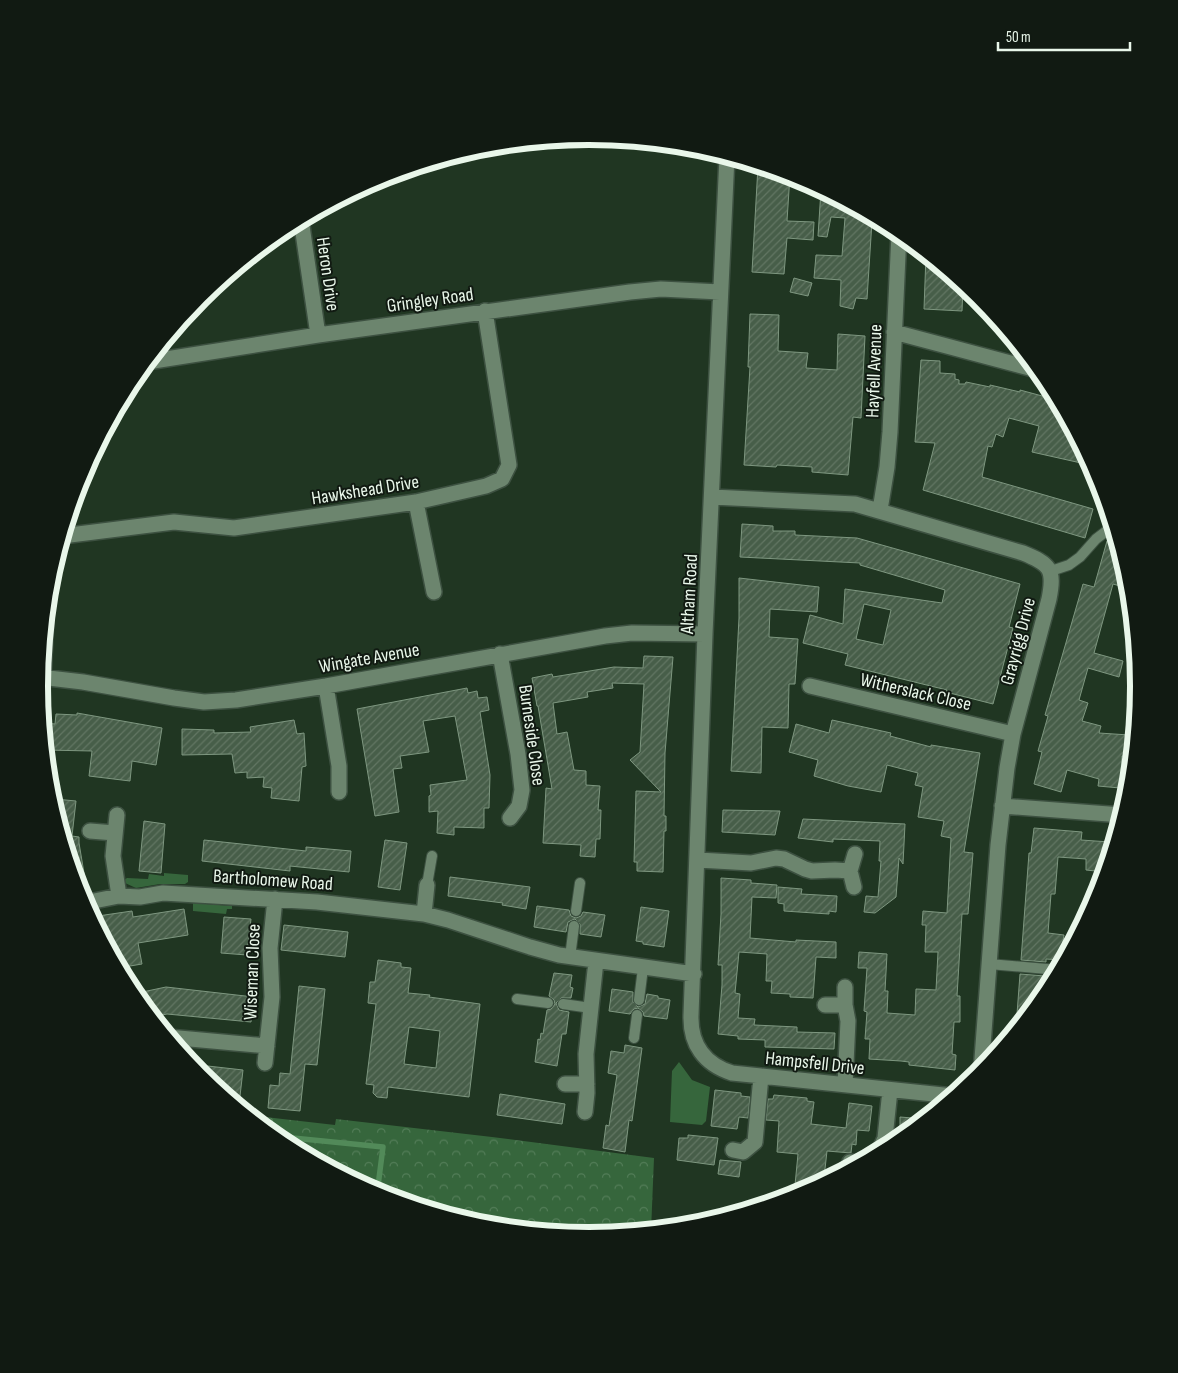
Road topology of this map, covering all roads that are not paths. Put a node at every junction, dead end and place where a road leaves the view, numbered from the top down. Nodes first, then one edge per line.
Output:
1 (727, 162) edge
2 (303, 227) edge
3 (899, 242) edge
4 (720, 292) junction
5 (485, 311) junction
6 (894, 332) junction
7 (318, 335) junction
8 (157, 360) edge
9 (1026, 367) edge
10 (712, 497) junction
11 (416, 502) junction
12 (880, 510) junction
13 (1107, 530) edge
14 (69, 535) edge
15 (1051, 571) junction
16 (434, 592) dead end
17 (705, 634) junction
18 (500, 654) junction
19 (48, 678) edge
20 (326, 686) junction
21 (810, 686) dead end
22 (1012, 734) junction
23 (339, 792) dead end
24 (1002, 806) junction
25 (117, 815) dead end
26 (1115, 815) edge
27 (510, 818) dead end
28 (90, 831) dead end
29 (115, 833) junction
30 (856, 854) dead end
31 (432, 856) dead end
32 (698, 860) junction
33 (850, 871) junction
34 (580, 882) dead end
35 (427, 885) joint
36 (854, 887) dead end
37 (119, 896) junction
38 (275, 899) junction
39 (92, 901) edge
40 (576, 911) dead end
41 (424, 914) junction
42 (574, 926) dead end
43 (570, 957) junction
44 (596, 961) junction
45 (989, 964) junction
46 (643, 968) junction
47 (1050, 969) edge
48 (694, 974) junction
49 (844, 987) dead end
50 (517, 999) dead end
51 (639, 1000) dead end
52 (548, 1003) dead end
53 (563, 1004) dead end
54 (826, 1005) dead end
55 (845, 1005) junction
56 (592, 1008) junction
57 (637, 1015) dead end
58 (693, 1034) joint
59 (177, 1038) edge
60 (634, 1038) dead end
61 (267, 1046) junction
62 (982, 1059) edge
63 (265, 1063) dead end
64 (761, 1076) junction
65 (566, 1084) dead end
66 (587, 1084) junction
67 (845, 1085) junction
68 (890, 1090) junction
69 (945, 1095) edge
70 (585, 1112) dead end
71 (885, 1140) edge
72 (733, 1150) dead end

1 - 4 street, Altham Road
2 - 7 street, Heron Drive
3 - 6 street, Hayfell Avenue
4 - 5 street, Gringley Road
4 - 10 street, Altham Road
5 - 7 street, Gringley Road
5 - 11 street, Hawkshead Drive
6 - 9 street
6 - 12 street, Hayfell Avenue
7 - 8 street, Gringley Road
10 - 12 street
10 - 17 street, Altham Road
11 - 14 street, Hawkshead Drive
11 - 16 street
12 - 15 street
13 - 15 lane
15 - 22 street, Grayrigg Drive
17 - 18 street, Wingate Avenue
17 - 32 street, Altham Road
18 - 20 street, Wingate Avenue
18 - 27 street, Burneside Close
19 - 20 street, Wingate Avenue
20 - 23 street
21 - 22 street, Witherslack Close
22 - 24 street, Grayrigg Drive
24 - 26 street
24 - 45 street, Grayrigg Drive
25 - 29 street
28 - 29 street
29 - 37 street
30 - 33 street
31 - 35 lane
32 - 33 street
32 - 48 street, Altham Road
33 - 36 street
34 - 40 lane
35 - 41 street
37 - 38 street, Bartholomew Road
37 - 39 street, Bartholomew Road
38 - 41 street, Bartholomew Road
38 - 61 street, Wiseman Close
41 - 43 street, Bartholomew Road
42 - 43 lane
43 - 44 street, Bartholomew Road
44 - 46 street, Bartholomew Road
44 - 56 street
45 - 47 lane
45 - 62 street, Grayrigg Drive
46 - 48 street, Bartholomew Road
46 - 51 lane
48 - 58 street, Altham Road
49 - 55 street
50 - 52 lane
53 - 56 lane
54 - 55 street
55 - 67 street
56 - 66 street
57 - 60 lane
58 - 64 street, Hampsfell Drive
59 - 61 street, Wiseman Close
61 - 63 street, Wiseman Close
64 - 67 street, Hampsfell Drive
64 - 72 street
65 - 66 street
66 - 70 street
67 - 68 street, Hampsfell Drive
68 - 69 street, Hampsfell Drive
68 - 71 street

